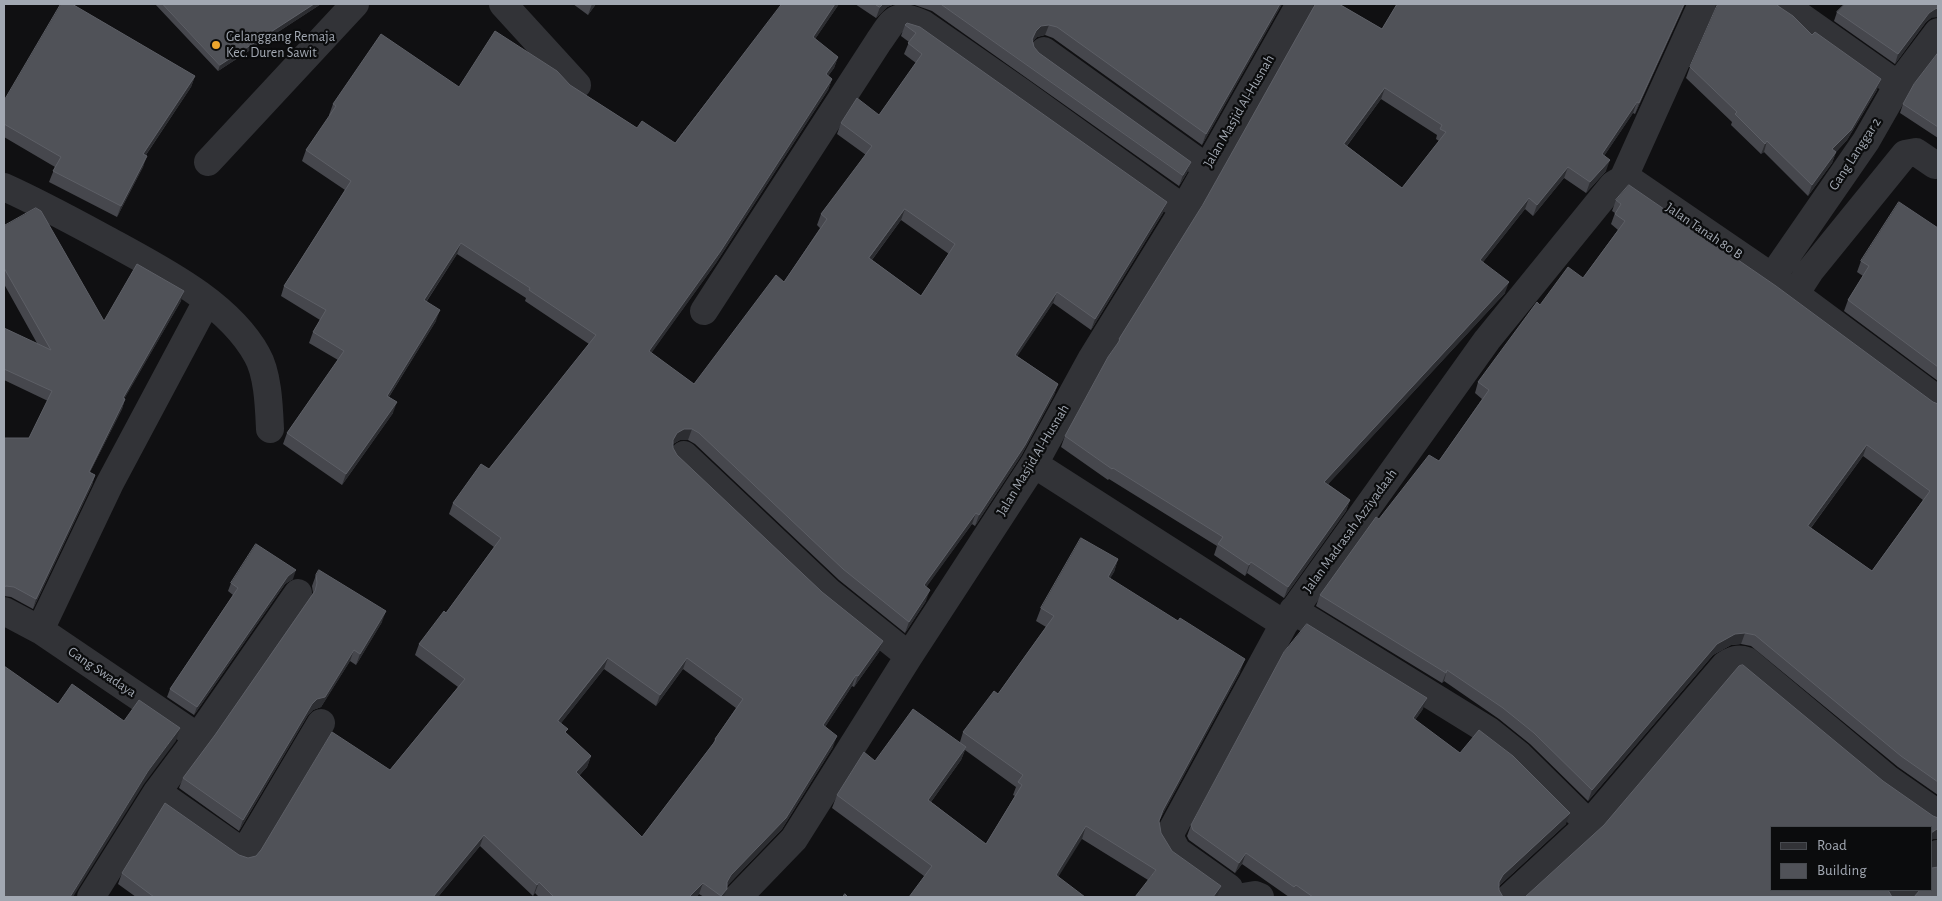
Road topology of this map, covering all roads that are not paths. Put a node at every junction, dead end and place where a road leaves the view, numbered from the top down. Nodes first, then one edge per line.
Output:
1 (355, 4) edge
2 (503, 4) edge
3 (1300, 4) edge
4 (1702, 4) edge
5 (1783, 4) edge
6 (1938, 32) edge
7 (1044, 52) dead end
8 (577, 85) dead end
9 (1898, 85) junction
10 (208, 162) dead end
11 (1935, 165) dead end
12 (1207, 168) junction
13 (1622, 179) junction
14 (4, 187) edge
15 (1184, 209) junction
16 (1772, 277) junction
17 (1795, 294) junction
18 (207, 301) junction
19 (704, 311) dead end
20 (1938, 400) edge
21 (270, 429) dead end
22 (684, 455) dead end
23 (1034, 464) junction
24 (298, 593) dead end
25 (4, 612) edge
26 (1289, 617) junction
27 (40, 630) junction
28 (909, 656) junction
29 (321, 723) dead end
30 (198, 737) junction
31 (157, 792) junction
32 (1938, 814) edge
33 (1589, 824) junction
34 (91, 897) edge
35 (738, 897) edge
36 (1232, 897) edge
37 (1244, 897) edge
38 (1260, 897) edge
39 (1510, 897) edge

1 - 10 street
2 - 8 street
3 - 12 street, Jalan Masjid Al-Husnah
4 - 13 street
5 - 9 street
6 - 9 street, Gang Langgar 2
7 - 12 street
9 - 16 street, Gang Langgar 2
11 - 17 street
12 - 15 street, Jalan Masjid Al-Husnah
13 - 16 street, Jalan Tanah 80 B
13 - 26 street, Jalan Madrasah Azziyadaah
14 - 18 street
15 - 19 street
15 - 23 street, Jalan Masjid Al-Husnah
16 - 17 street, Jalan Tanah 80 B
17 - 20 street, Jalan Tanah 80 B
18 - 21 street
18 - 27 street
22 - 28 street
23 - 26 street
23 - 28 street, Jalan Masjid Al-Husnah
24 - 30 street
25 - 27 street, Gang Swadaya
26 - 33 street
26 - 36 street, Jalan Madrasah Azziyadaah
27 - 30 street, Gang Swadaya
28 - 35 street, Jalan Masjid Al-Husnah
29 - 31 street
30 - 31 street
31 - 34 street
32 - 33 street
33 - 39 street
37 - 38 street

